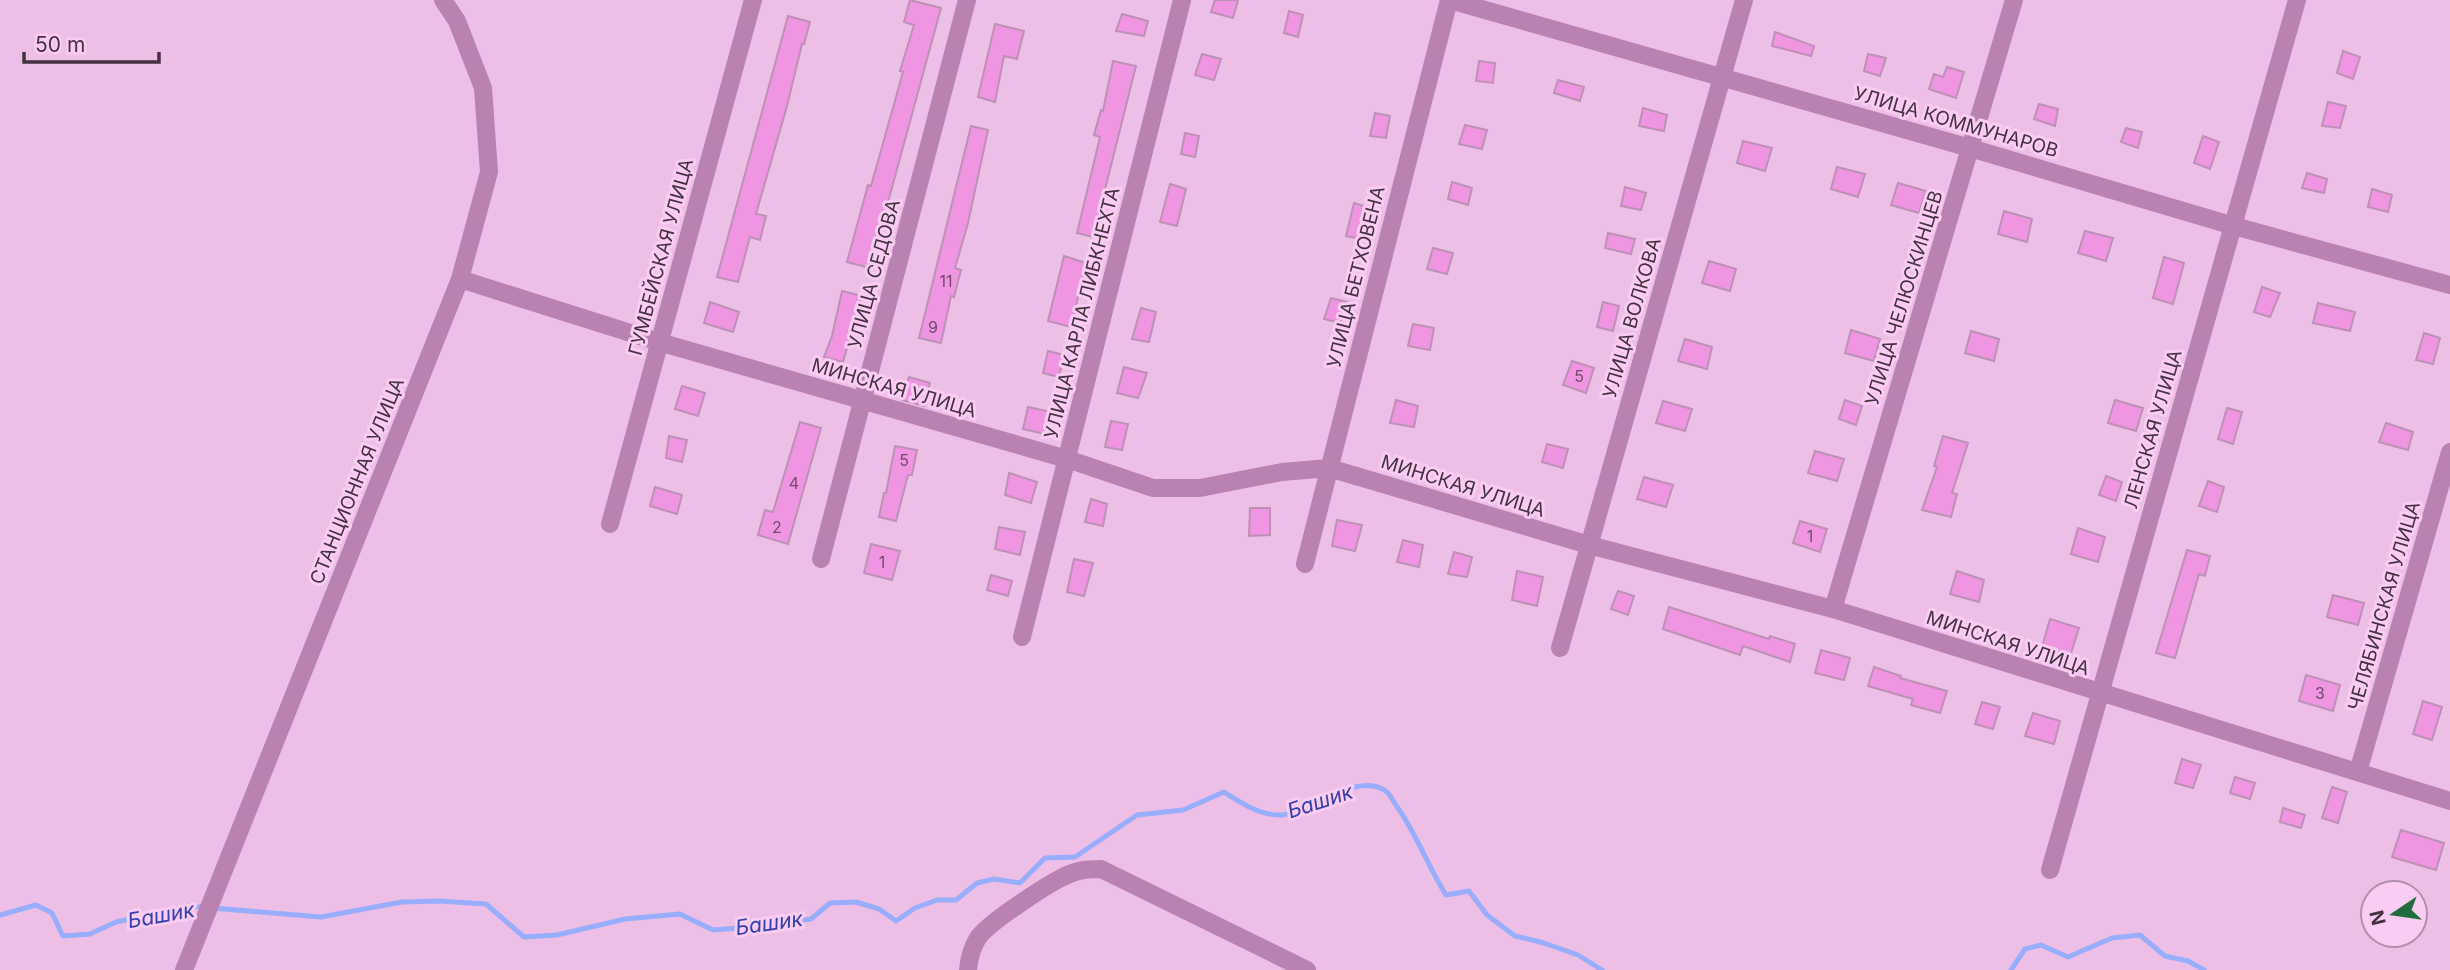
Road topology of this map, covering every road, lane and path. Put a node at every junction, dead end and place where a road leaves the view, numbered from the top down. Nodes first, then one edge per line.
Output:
1 (443, 0) edge
2 (753, 0) edge
3 (967, 0) edge
4 (1182, 0) edge
5 (1449, 0) edge
6 (1744, 0) edge
7 (2014, 0) edge
8 (2297, 0) edge
9 (1722, 77) junction
10 (1970, 148) junction
11 (2234, 226) junction
12 (460, 279) junction
13 (2450, 285) edge
14 (659, 342) junction
15 (862, 401) junction
16 (2450, 452) edge
17 (1067, 459) junction
18 (1329, 468) junction
19 (610, 524) dead end
20 (1589, 545) junction
21 (821, 559) dead end
22 (1305, 564) dead end
23 (1833, 609) junction
24 (1023, 637) dead end
25 (1560, 648) dead end
26 (2099, 693) junction
27 (2358, 772) junction
28 (2450, 801) edge
29 (2050, 870) dead end
30 (184, 970) edge
31 (968, 970) edge
32 (1307, 970) edge

1 - 12 street, СТАНЦИОННАЯ УЛИЦА
2 - 14 street, ГУМБЕЙСКАЯ УЛИЦА
3 - 15 street, УЛИЦА СЕДОВА
4 - 17 street, УЛИЦА КАРЛА ЛИБКНЕХТА
5 - 9 street, УЛИЦА КОММУНАРОВ
5 - 18 street, УЛИЦА БЕТХОВЕНА
6 - 9 street, УЛИЦА ВОЛКОВА
7 - 10 street, УЛИЦА ЧЕЛЮСКИНЦЕВ
8 - 11 street, ЛЕНСКАЯ УЛИЦА
9 - 10 street, УЛИЦА КОММУНАРОВ
9 - 20 street, УЛИЦА ВОЛКОВА
10 - 11 street, УЛИЦА КОММУНАРОВ
10 - 23 street, УЛИЦА ЧЕЛЮСКИНЦЕВ
11 - 13 street, УЛИЦА КОММУНАРОВ
11 - 26 street, ЛЕНСКАЯ УЛИЦА
12 - 14 street, МИНСКАЯ УЛИЦА
12 - 30 street, СТАНЦИОННАЯ УЛИЦА
14 - 15 street, МИНСКАЯ УЛИЦА
14 - 19 street, ГУМБЕЙСКАЯ УЛИЦА
15 - 17 street, МИНСКАЯ УЛИЦА
15 - 21 street, УЛИЦА СЕДОВА
16 - 27 street, ЧЕЛЯБИНСКАЯ УЛИЦА
17 - 18 street, МИНСКАЯ УЛИЦА
17 - 24 street, УЛИЦА КАРЛА ЛИБКНЕХТА
18 - 20 street, МИНСКАЯ УЛИЦА
18 - 22 street, УЛИЦА БЕТХОВЕНА
20 - 23 street, МИНСКАЯ УЛИЦА
20 - 25 street, УЛИЦА ВОЛКОВА
23 - 26 street, МИНСКАЯ УЛИЦА
26 - 27 street, МИНСКАЯ УЛИЦА
26 - 29 street, ЛЕНСКАЯ УЛИЦА
27 - 28 street, МИНСКАЯ УЛИЦА
31 - 32 street

